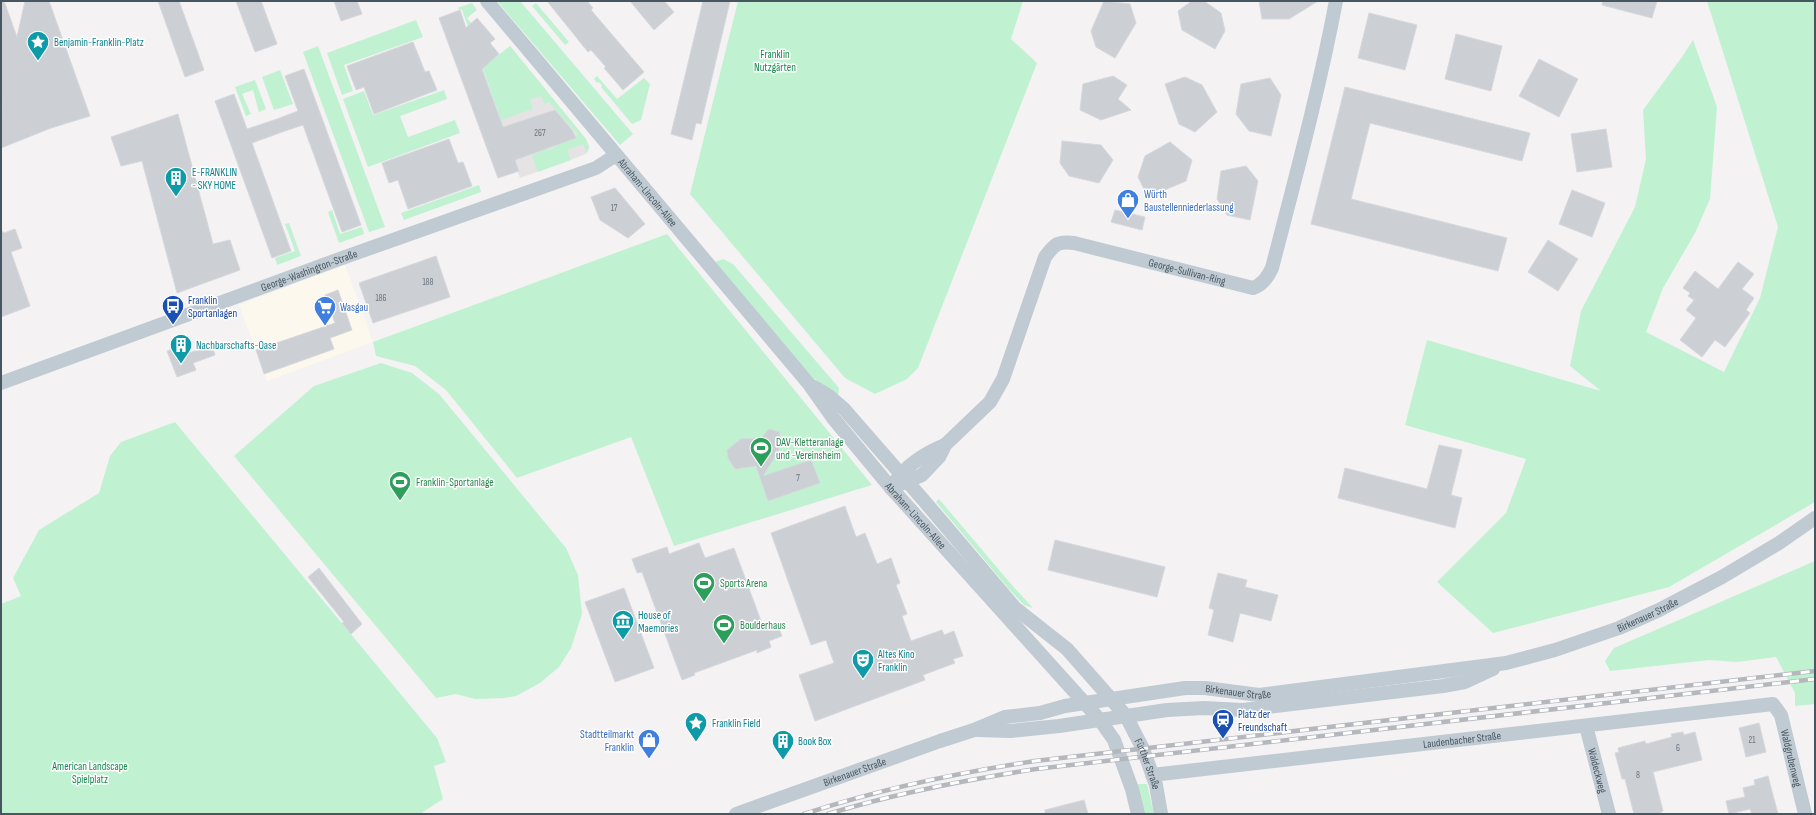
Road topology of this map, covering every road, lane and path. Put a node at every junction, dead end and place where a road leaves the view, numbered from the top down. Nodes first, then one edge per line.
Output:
1 (487, 1) edge
2 (1336, 1) edge
3 (616, 155) junction
4 (1, 383) edge
5 (809, 384) junction
6 (904, 479) junction
7 (891, 488) junction
8 (1815, 518) edge
9 (1815, 529) edge
10 (1779, 543) junction
11 (1506, 663) junction
12 (1111, 699) junction
13 (1084, 703) junction
14 (1773, 704) joint
15 (1126, 716) junction
16 (1100, 720) junction
17 (1586, 726) junction
18 (974, 730) junction
19 (1152, 775) junction
20 (736, 814) edge
21 (1138, 814) edge
22 (1161, 814) edge
23 (1609, 814) edge
24 (1805, 814) edge

1 - 3 street, Abraham-Lincoln-Allee
2 - 6 street, George-Sullivan-Ring
3 - 4 street, George-Washington-Straße
3 - 5 street, Abraham-Lincoln-Allee
5 - 6 street, Abraham-Lincoln-Allee
5 - 7 street, Abraham-Lincoln-Allee
6 - 7 street, George-Sullivan-Ring
6 - 12 street, Abraham-Lincoln-Allee
7 - 13 street, Abraham-Lincoln-Allee
8 - 10 street, Birkenauer Straße
9 - 10 street, Birkenauer Straße
10 - 11 street, Birkenauer Straße
11 - 12 street, Birkenauer Straße
11 - 15 street, Birkenauer Straße
12 - 13 street, Birkenauer Straße
12 - 15 street, Fürther Straße
13 - 16 street, Fürther Straße
13 - 18 street, Birkenauer Straße
14 - 17 street, Laudenbacher Straße
14 - 24 street, Waldgrubenweg
15 - 16 street, Birkenauer Straße
15 - 19 street, Fürther Straße
16 - 18 street, Birkenauer Straße
16 - 21 street, Fürther Straße
17 - 19 street, Laudenbacher Straße
17 - 23 street, Waldeckweg
18 - 20 street, Birkenauer Straße
19 - 22 street, Fürther Straße

